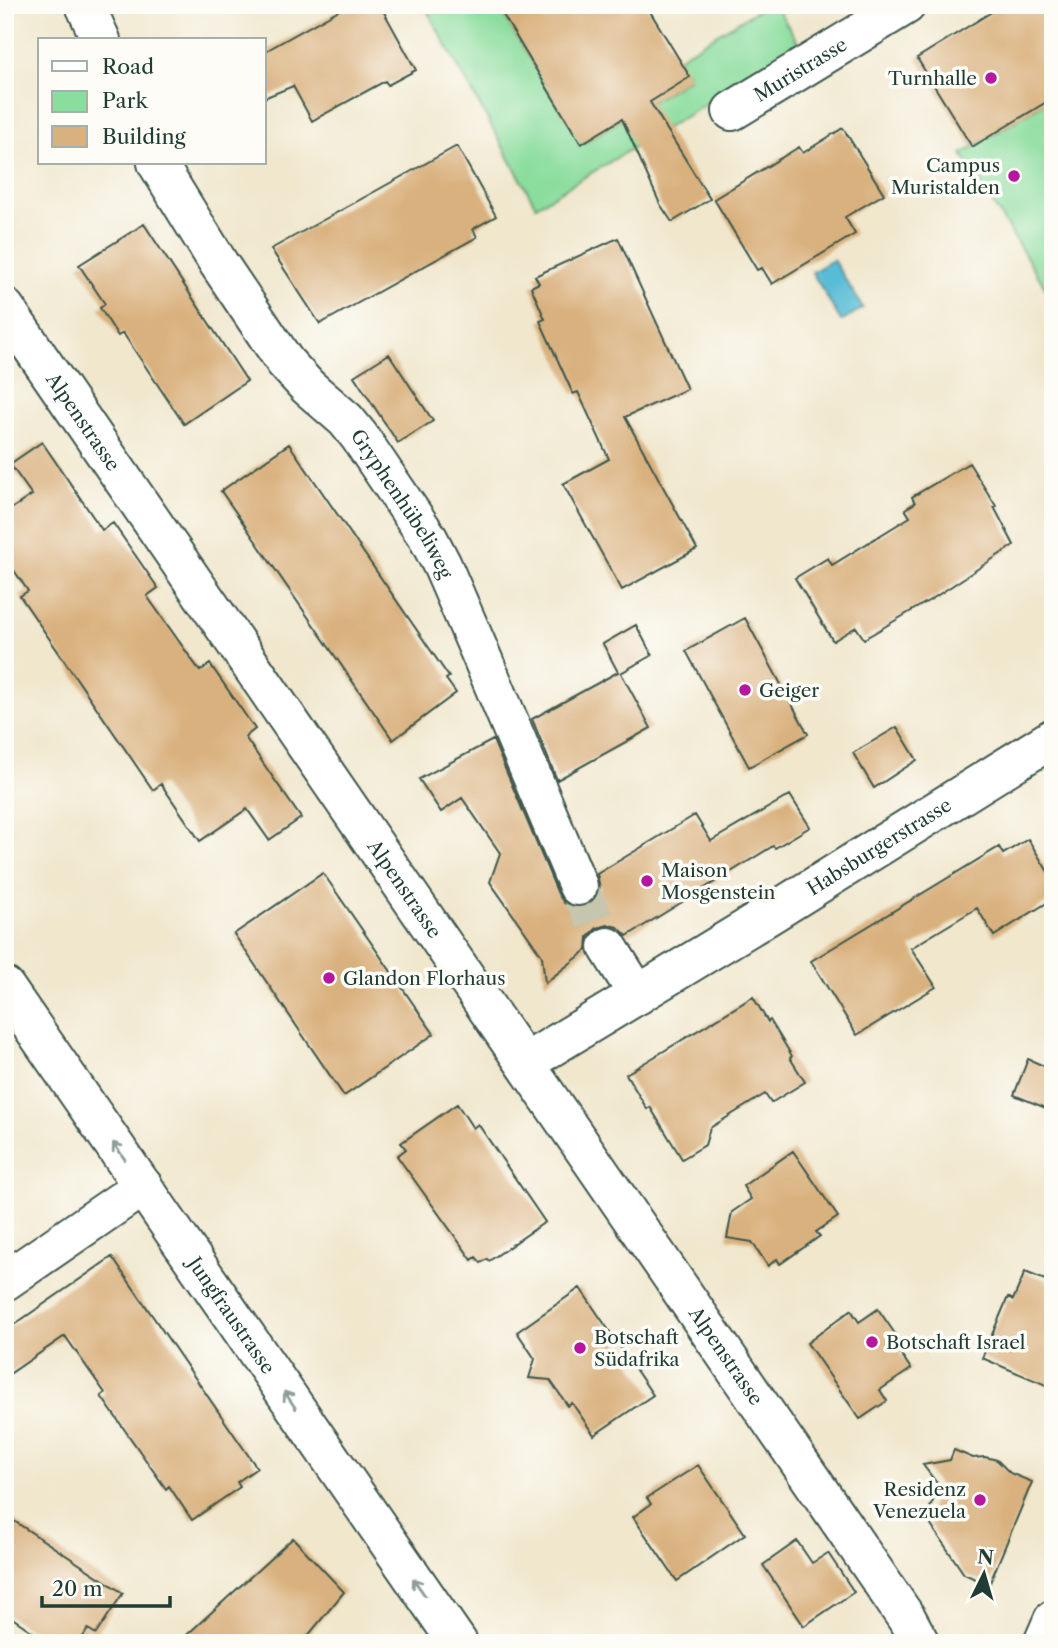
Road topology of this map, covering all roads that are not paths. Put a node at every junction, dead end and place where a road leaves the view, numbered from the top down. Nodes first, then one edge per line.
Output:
1 (85, 5) edge
2 (906, 5) edge
3 (100, 38) edge
4 (732, 111) dead end
5 (158, 164) edge
6 (5, 308) edge
7 (1053, 738) edge
8 (578, 886) tunnel mouth
9 (608, 947) tunnel mouth
10 (5, 987) edge
11 (638, 995) junction
12 (525, 1063) junction
13 (143, 1186) junction
14 (5, 1280) edge
15 (1053, 1620) edge
16 (458, 1643) edge
17 (920, 1643) edge
18 (1043, 1643) edge

1 - 3 street
2 - 4 street, Muristrasse
5 - 8 street, Gryphenhübeliweg
6 - 12 street, Alpenstrasse
7 - 11 street, Habsburgerstrasse
9 - 11 street
13 -> 10 street, Jungfraustrasse
11 - 12 street, Habsburgerstrasse
12 - 17 street, Alpenstrasse
13 - 14 street
16 -> 13 street, Jungfraustrasse
15 - 18 street

